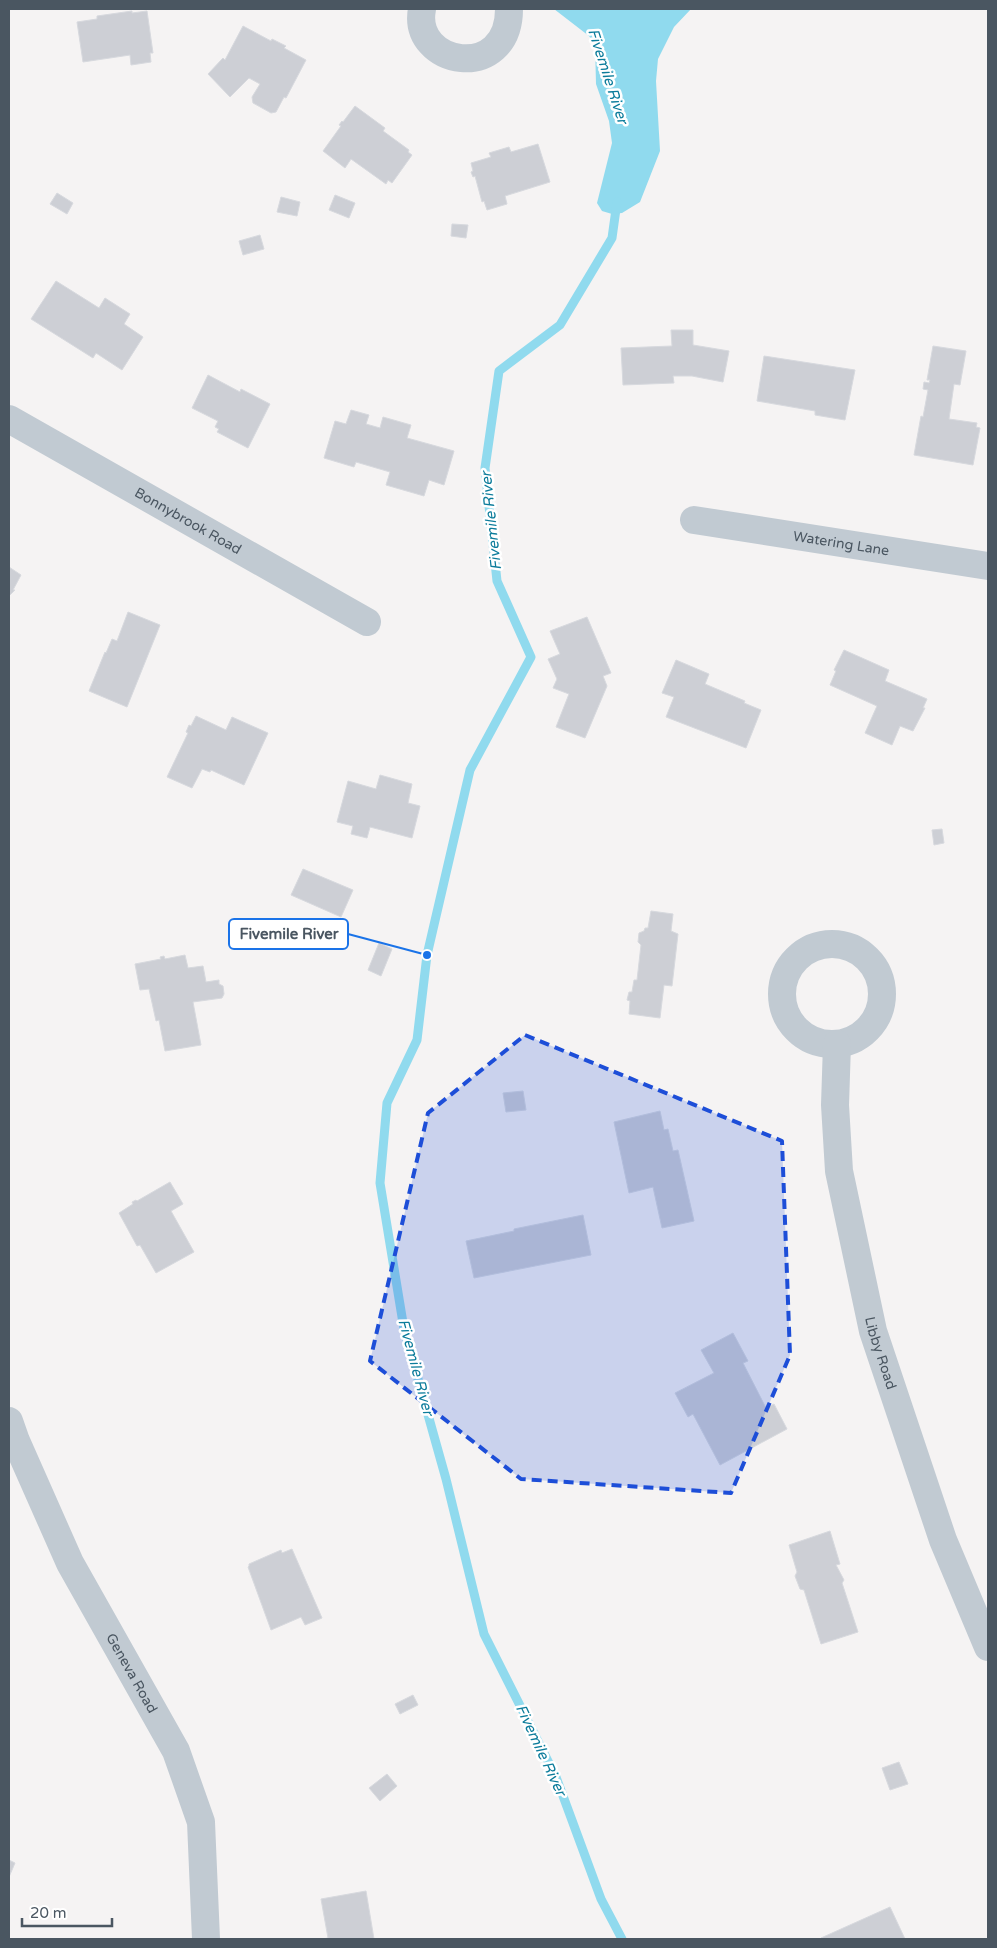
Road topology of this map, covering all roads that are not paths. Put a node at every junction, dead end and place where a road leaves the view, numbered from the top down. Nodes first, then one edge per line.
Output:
1 (422, 9) edge
2 (509, 9) edge
3 (9, 419) edge
4 (694, 520) dead end
5 (988, 566) edge
6 (367, 622) dead end
7 (837, 1044) dead end
8 (9, 1421) edge
9 (988, 1647) edge
10 (198, 1934) edge

1 - 2 street
3 - 6 street, Bonnybrook Road
4 - 5 street, Watering Lane
7 - 9 street, Libby Road
8 - 10 street, Geneva Road

